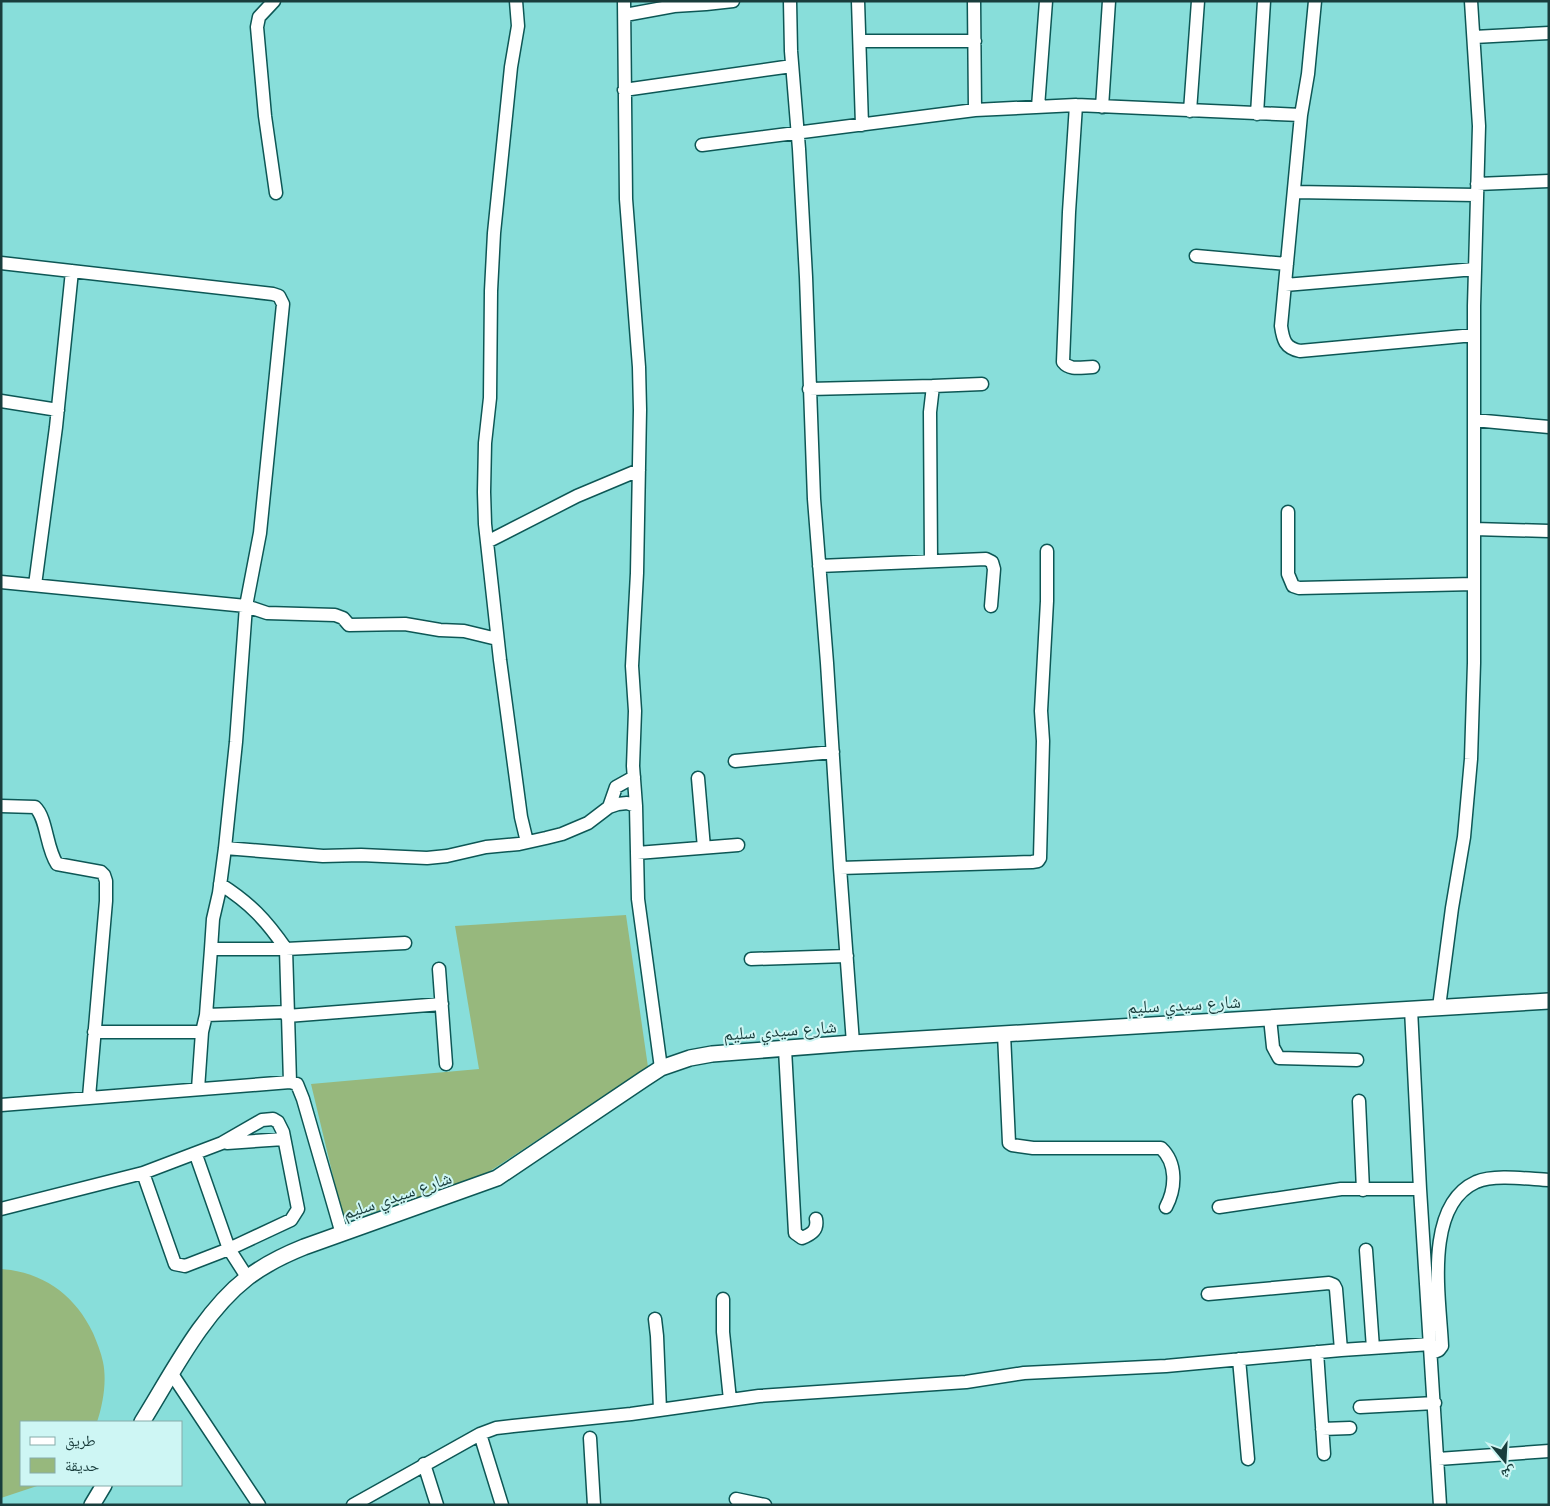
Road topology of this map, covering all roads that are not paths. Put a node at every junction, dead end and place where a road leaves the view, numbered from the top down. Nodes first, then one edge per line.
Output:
1 (274, 1) edge
2 (516, 1) edge
3 (624, 1) edge
4 (733, 1) edge
5 (790, 1) edge
6 (858, 1) edge
7 (974, 1) edge
8 (1046, 1) edge
9 (1109, 1) edge
10 (1198, 1) edge
11 (1264, 1) edge
12 (1315, 1) edge
13 (1471, 1) edge
14 (625, 15) junction
15 (1549, 33) edge
16 (1474, 37) junction
17 (860, 41) junction
18 (975, 41) junction
19 (792, 66) junction
20 (624, 90) junction
21 (1076, 105) junction
22 (1102, 106) junction
23 (1038, 107) junction
24 (975, 110) junction
25 (1190, 110) junction
26 (1257, 114) junction
27 (1301, 115) junction
28 (862, 125) junction
29 (798, 133) junction
30 (702, 145) dead end
31 (1549, 181) edge
32 (1476, 189) junction
33 (1294, 192) junction
34 (276, 193) dead end
35 (1196, 256) dead end
36 (1, 263) edge
37 (1287, 264) junction
38 (1475, 269) junction
39 (72, 271) junction
40 (1285, 285) junction
41 (1474, 336) junction
42 (1093, 367) dead end
43 (982, 384) dead end
44 (933, 386) junction
45 (809, 389) junction
46 (1, 401) edge
47 (58, 410) junction
48 (1474, 420) junction
49 (1549, 427) edge
50 (639, 470) junction
51 (1288, 512) dead end
52 (1474, 529) junction
53 (1549, 531) edge
54 (487, 542) junction
55 (1047, 551) dead end
56 (931, 561) junction
57 (819, 566) junction
58 (1, 582) edge
59 (1474, 584) junction
60 (35, 585) junction
61 (246, 606) junction
62 (991, 606) dead end
63 (497, 638) junction
64 (833, 752) junction
65 (735, 761) dead end
66 (634, 778) junction
67 (698, 778) dead end
68 (1, 806) edge
69 (636, 806) junction
70 (609, 807) junction
71 (527, 842) junction
72 (738, 845) dead end
73 (225, 848) junction
74 (704, 848) junction
75 (637, 853) junction
76 (840, 868) junction
77 (220, 884) junction
78 (405, 942) dead end
79 (211, 949) junction
80 (286, 949) junction
81 (847, 956) junction
82 (752, 958) dead end
83 (439, 969) dead end
84 (1549, 1001) edge
85 (442, 1004) junction
86 (1438, 1007) junction
87 (1412, 1009) junction
88 (287, 1014) junction
89 (206, 1015) junction
90 (1270, 1018) junction
91 (94, 1032) junction
92 (202, 1032) junction
93 (1004, 1034) junction
94 (853, 1043) junction
95 (785, 1049) junction
96 (1357, 1060) dead end
97 (446, 1064) dead end
98 (661, 1068) junction
99 (290, 1082) junction
100 (198, 1090) junction
101 (88, 1097) junction
102 (1359, 1101) dead end
103 (1, 1105) edge
104 (284, 1139) junction
105 (222, 1144) junction
106 (196, 1155) junction
107 (144, 1173) junction
108 (1549, 1180) edge
109 (1420, 1189) junction
110 (1363, 1190) junction
111 (1166, 1207) dead end
112 (1219, 1207) dead end
113 (1, 1209) edge
114 (816, 1219) dead end
115 (342, 1234) junction
116 (229, 1249) junction
117 (1366, 1250) dead end
118 (248, 1277) junction
119 (1208, 1294) dead end
120 (723, 1299) dead end
121 (655, 1319) dead end
122 (1373, 1348) junction
123 (1432, 1348) junction
124 (1341, 1350) junction
125 (1317, 1352) junction
126 (1239, 1359) junction
127 (172, 1374) junction
128 (730, 1400) junction
129 (1434, 1403) junction
130 (1360, 1407) dead end
131 (660, 1410) junction
132 (143, 1421) edge
133 (1350, 1428) dead end
134 (1322, 1429) junction
135 (480, 1434) junction
136 (590, 1438) dead end
137 (1549, 1451) edge
138 (1324, 1454) dead end
139 (1248, 1459) dead end
140 (1438, 1459) junction
141 (424, 1464) junction
142 (103, 1486) edge
143 (736, 1499) dead end
144 (92, 1505) edge
145 (259, 1505) edge
146 (353, 1505) edge
147 (437, 1505) edge
148 (502, 1505) edge
149 (594, 1505) edge
150 (764, 1505) edge
151 (1440, 1505) edge

1 - 34 street
2 - 54 street
3 - 14 street
4 - 14 street
5 - 19 street
6 - 17 street
7 - 18 street
8 - 23 street
9 - 22 street
10 - 25 street
11 - 26 street
12 - 27 street
13 - 16 street
14 - 20 street
15 - 16 street
16 - 32 street
17 - 18 street
17 - 28 street
18 - 24 street
19 - 20 street
19 - 29 street
20 - 50 street
21 - 22 street
21 - 23 street
21 - 42 street
22 - 25 street
23 - 24 street
24 - 28 street
25 - 26 street
26 - 27 street
27 - 33 street
28 - 29 street
29 - 30 street
29 - 45 street
31 - 32 street
32 - 33 street
32 - 38 street
33 - 37 street
35 - 37 street
36 - 39 street
37 - 40 street
38 - 40 street
38 - 41 street
39 - 47 street
39 - 61 street
40 - 41 street
41 - 48 street
43 - 44 street
44 - 45 street
44 - 56 street
45 - 57 street
46 - 47 street
47 - 60 street
48 - 49 street
48 - 52 street
50 - 54 street
50 - 66 street
51 - 59 street
52 - 53 street
52 - 59 street
54 - 63 street
55 - 76 street
56 - 57 street
56 - 62 street
57 - 64 street
58 - 60 street
59 - 86 street
60 - 61 street
61 - 63 street
61 - 73 street
63 - 71 street
64 - 65 street
64 - 76 street
66 - 69 street
66 - 70 street
67 - 74 street
68 - 91 street
69 - 70 street
69 - 75 street
70 - 71 street
71 - 73 street
72 - 74 street
73 - 77 street
74 - 75 street
75 - 98 street
76 - 81 street
77 - 79 street
77 - 80 street
78 - 80 street
79 - 80 street
79 - 89 street
80 - 88 street
81 - 82 street
81 - 94 street
83 - 85 street
84 - 86 main road, شارع سيدي سليم
85 - 88 street
85 - 97 street
86 - 87 main road, شارع سيدي سليم
87 - 90 main road, شارع سيدي سليم
87 - 109 street
88 - 89 street
88 - 99 street
89 - 92 street
90 - 93 main road, شارع سيدي سليم
90 - 96 street
91 - 92 street
91 - 101 street
92 - 100 street
93 - 94 main road, شارع سيدي سليم
93 - 111 street
94 - 95 main road, شارع سيدي سليم
95 - 98 main road, شارع سيدي سليم
95 - 114 street
98 - 115 main road, شارع سيدي سليم
99 - 100 street
99 - 115 street
100 - 101 street
101 - 103 street
102 - 110 street
104 - 105 street
104 - 105 street
104 - 116 street
105 - 106 street
106 - 107 street
106 - 116 street
107 - 113 street
107 - 116 street
108 - 123 street
109 - 110 street
109 - 123 street
110 - 112 street
115 - 118 main road, شارع سيدي سليم
116 - 118 street
117 - 122 street
118 - 127 main road, شارع سيدي سليم
119 - 124 street
120 - 128 street
121 - 131 street
122 - 123 street
122 - 124 street
123 - 129 street
124 - 125 street
125 - 126 street
125 - 134 street
126 - 128 street
126 - 139 street
127 - 132 main road, شارع سيدي سليم
127 - 145 street
128 - 131 street
129 - 130 street
129 - 140 street
131 - 135 street
133 - 134 street
134 - 138 street
135 - 141 street
135 - 148 street
136 - 149 street
137 - 140 street
140 - 151 street
141 - 146 street
141 - 147 street
142 - 144 main road
143 - 150 street

